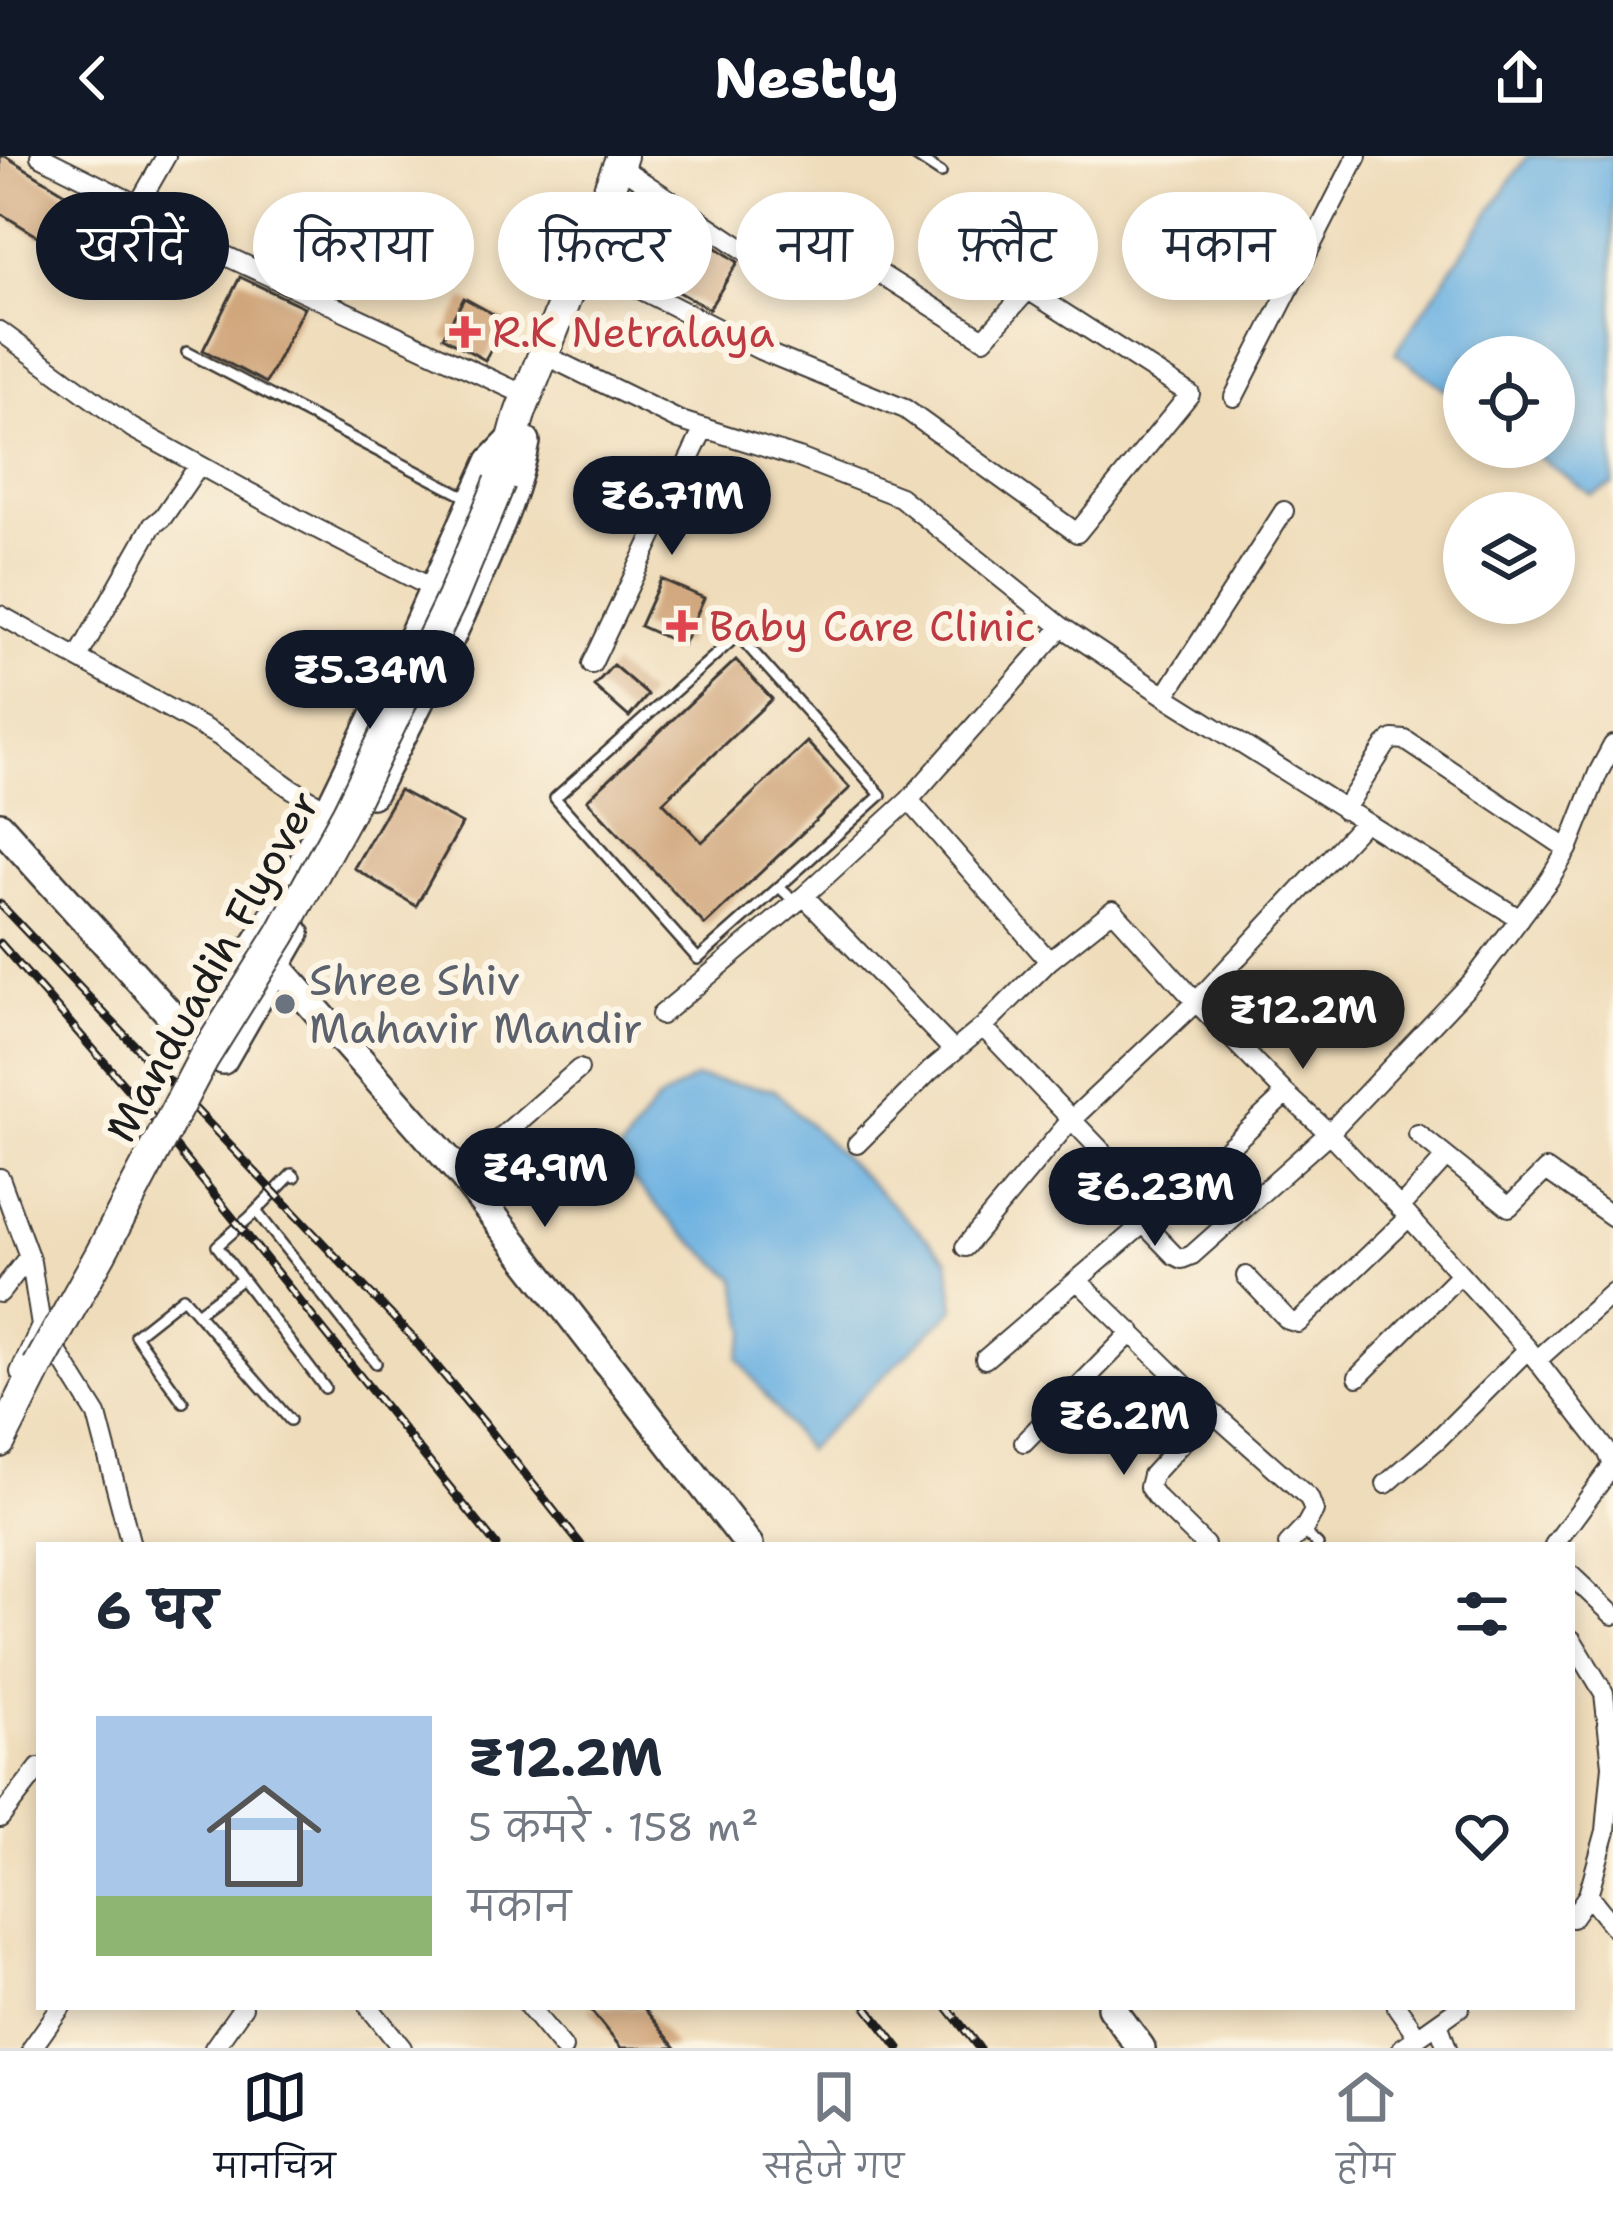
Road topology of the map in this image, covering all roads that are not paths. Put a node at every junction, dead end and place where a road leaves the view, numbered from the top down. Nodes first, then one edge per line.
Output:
1 (166, 156) edge
2 (915, 156) edge
3 (1357, 156) edge
4 (45, 157) edge
5 (630, 164) edge
6 (941, 173) dead end
7 (113, 192) edge
8 (145, 192) edge
9 (667, 192) edge
10 (712, 226) edge
11 (229, 257) edge
12 (585, 300) edge
13 (661, 300) edge
14 (0, 332) edge
15 (187, 352) dead end
16 (559, 362) junction
17 (527, 396) junction
18 (1234, 397) dead end
19 (704, 428) junction
20 (512, 456) junction
21 (199, 465) junction
22 (472, 500) junction
23 (1284, 511) dead end
24 (434, 589) junction
25 (0, 615) edge
26 (1062, 626) junction
27 (78, 657) junction
28 (592, 664) dead end
29 (1165, 696) junction
30 (1613, 745) edge
31 (1606, 777) edge
32 (909, 800) junction
33 (1345, 810) junction
34 (329, 811) junction
35 (1364, 822) junction
36 (0, 826) edge
37 (1568, 849) junction
38 (779, 886) junction
39 (800, 900) junction
40 (1520, 919) junction
41 (256, 945) junction
42 (1049, 961) junction
43 (278, 967) junction
44 (1196, 1002) junction
45 (661, 1015) dead end
46 (982, 1027) junction
47 (196, 1039) junction
48 (953, 1050) junction
49 (579, 1069) dead end
50 (1286, 1094) junction
51 (1070, 1121) junction
52 (1329, 1133) junction
53 (1418, 1134) dead end
54 (857, 1144) dead end
55 (1446, 1157) junction
56 (460, 1172) junction
57 (295, 1177) dead end
58 (0, 1178) edge
59 (256, 1211) junction
60 (1404, 1213) junction
61 (1150, 1217) junction
62 (1613, 1217) edge
63 (965, 1247) dead end
64 (29, 1256) junction
65 (1459, 1275) junction
66 (1246, 1276) dead end
67 (242, 1279) junction
68 (1078, 1281) junction
69 (1613, 1292) edge
70 (0, 1293) edge
71 (197, 1313) junction
72 (41, 1326) junction
73 (1132, 1332) junction
74 (1532, 1355) junction
75 (985, 1359) dead end
76 (376, 1363) dead end
77 (1358, 1377) dead end
78 (325, 1388) dead end
79 (183, 1402) dead end
80 (1211, 1411) junction
81 (0, 1412) edge
82 (290, 1420) dead end
83 (1613, 1423) edge
84 (1595, 1435) junction
85 (0, 1442) edge
86 (1024, 1442) dead end
87 (1386, 1484) dead end
88 (1295, 1538) edge
89 (130, 1542) edge
90 (747, 1542) edge
91 (1202, 1542) edge
92 (1555, 1542) edge
93 (1575, 1579) edge
94 (1613, 1615) edge
95 (1575, 1645) edge
96 (36, 1772) edge
97 (0, 1818) edge
98 (1588, 1894) junction
99 (1575, 1914) edge
100 (1613, 1926) edge
101 (59, 2010) edge
102 (241, 2010) edge
103 (371, 2010) edge
104 (531, 2010) edge
105 (1113, 2010) edge
106 (1398, 2010) edge
107 (1456, 2010) edge
108 (1438, 2023) junction
109 (1410, 2043) edge
110 (32, 2048) edge
111 (214, 2048) edge
112 (402, 2048) edge
113 (563, 2048) edge
114 (1141, 2048) edge
115 (1447, 2048) edge

1 - 8 street
2 - 6 lane
3 - 18 street
4 - 7 street
5 - 9 street
5 - 17 main road
10 - 13 street
11 - 17 street
12 - 16 main road
14 - 21 street
15 - 22 lane
16 - 19 street
16 - 20 main road
17 - 20 main road
19 - 26 street
19 - 28 street
20 - 22 street
20 - 43 street
20 - 85 main road, Manduadih Flyover, bridge
21 - 24 street
21 - 27 street
22 - 24 street
23 - 29 street
24 - 34 street
25 - 27 street
26 - 29 street
26 - 32 street
27 - 34 street
29 - 33 street
30 - 31 street
31 - 37 street
32 - 39 street
32 - 42 street
33 - 35 street
33 - 37 street
34 - 41 street
35 - 40 street
35 - 44 street
36 - 47 street
37 - 40 street
38 - 38 lane
38 - 39 lane
39 - 45 street
39 - 48 street
40 - 52 street
41 - 43 street
41 - 47 street
42 - 44 street
42 - 46 street
43 - 47 street
43 - 56 street
44 - 50 street
44 - 51 street
46 - 48 street
46 - 51 street
48 - 54 street
49 - 56 street
50 - 52 street
50 - 61 street
51 - 61 street
51 - 63 street
52 - 60 street
52 - 61 street
53 - 55 street
55 - 60 street
55 - 62 street
56 - 90 street
57 - 59 lane
58 - 64 street
59 - 67 lane
59 - 76 lane
60 - 65 street
60 - 66 street
61 - 68 street
64 - 70 street
64 - 72 street
65 - 74 street
65 - 77 street
67 - 71 lane
67 - 78 lane
68 - 73 street
68 - 75 street
69 - 74 street
71 - 79 lane
71 - 82 lane
72 - 81 street
72 - 89 street
73 - 80 street
73 - 86 street
74 - 84 street
74 - 87 street
80 - 88 street
80 - 91 street
83 - 84 street
84 - 92 street
93 - 94 street
95 - 98 street
96 - 97 street
98 - 99 street
98 - 100 street
101 - 110 street
102 - 111 street
103 - 112 street
104 - 113 street
105 - 114 street
106 - 109 street
107 - 108 street
108 - 109 street
108 - 115 street

